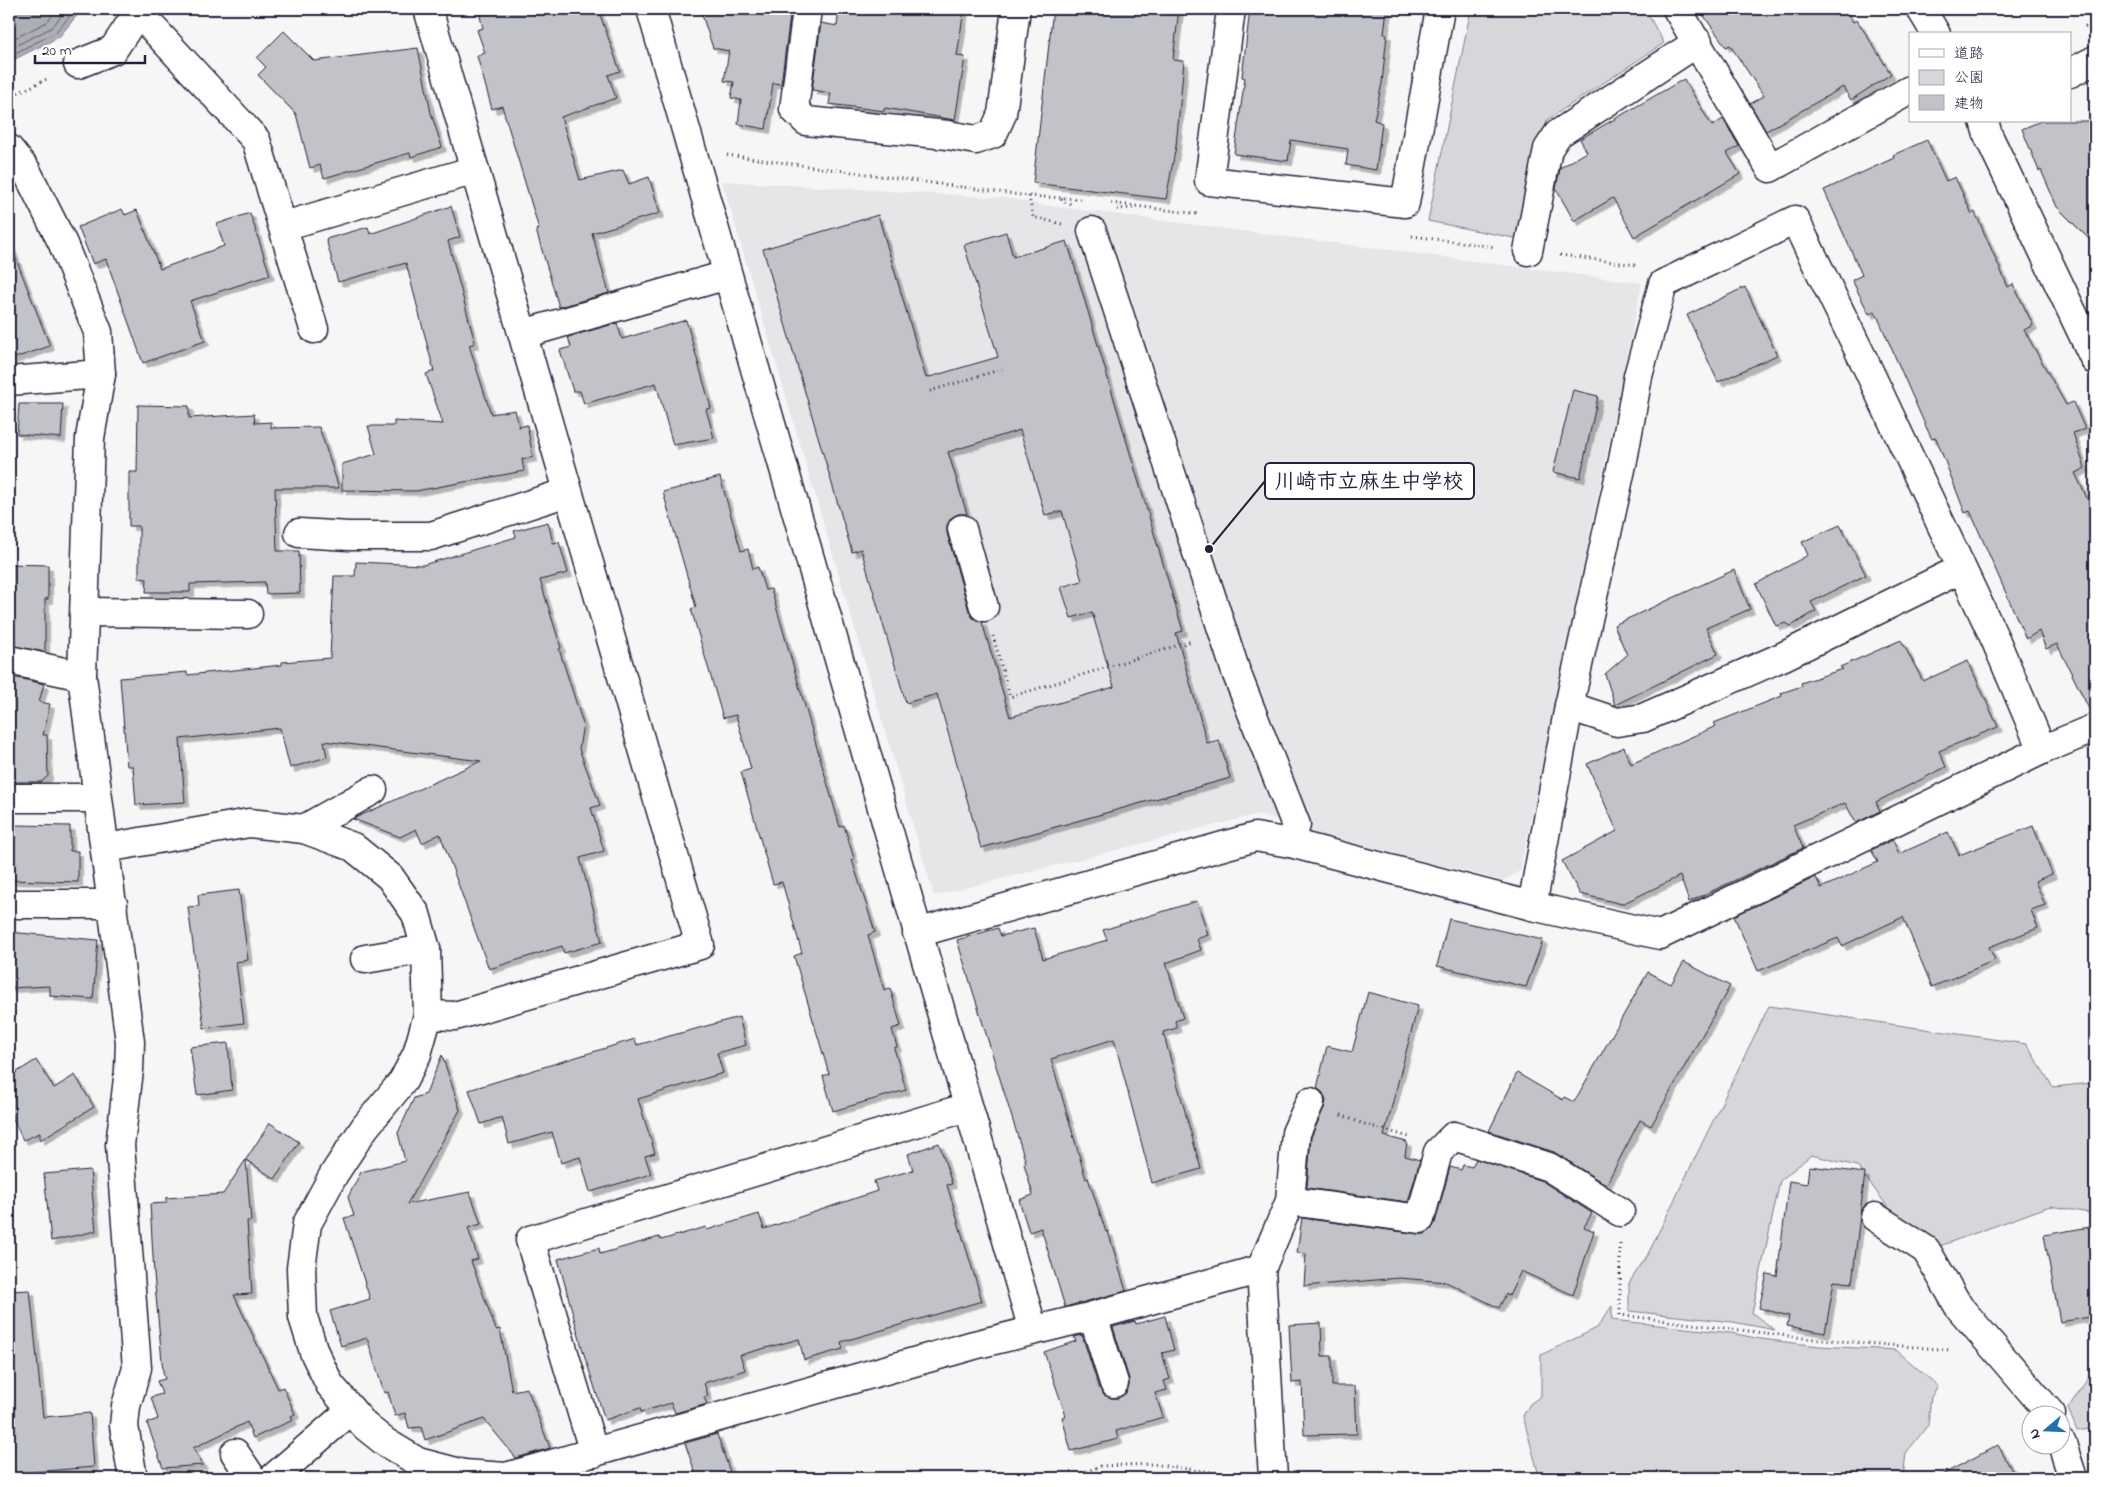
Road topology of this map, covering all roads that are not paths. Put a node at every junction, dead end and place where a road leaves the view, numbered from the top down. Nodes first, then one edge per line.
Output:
1 (428, 9) edge
2 (651, 9) edge
3 (807, 9) edge
4 (1016, 9) edge
5 (1231, 9) edge
6 (1440, 9) edge
7 (1677, 9) edge
8 (1920, 9) edge
9 (139, 11) edge
10 (1935, 32) edge
11 (1698, 42) junction
12 (2095, 60) edge
13 (78, 64) road end
14 (2072, 72) edge
15 (1909, 91) edge
16 (1984, 122) edge
17 (9, 149) edge
18 (475, 170) junction
19 (284, 226) junction
20 (1092, 231) road end
21 (1528, 251) dead end
22 (727, 274) junction
23 (314, 329) dead end
24 (523, 334) junction
25 (2095, 360) edge
26 (100, 374) junction
27 (9, 381) edge
28 (568, 492) junction
29 (962, 530) dead end
30 (299, 533) dead end
31 (1961, 569) junction
32 (984, 607) road end
33 (85, 612) junction
34 (248, 614) dead end
35 (9, 660) edge
36 (82, 676) junction
37 (1569, 706) junction
38 (2095, 728) edge
39 (2042, 750) junction
40 (373, 790) dead end
41 (9, 798) edge
42 (97, 798) junction
43 (304, 829) junction
44 (1290, 843) junction
45 (106, 848) junction
46 (9, 904) edge
47 (113, 904) junction
48 (1532, 906) junction
49 (918, 933) junction
50 (426, 949) junction
51 (364, 959) dead end
52 (428, 1015) junction
53 (1310, 1102) road end
54 (968, 1107) junction
55 (1290, 1201) junction
56 (1620, 1212) road end
57 (1875, 1217) dead end
58 (1261, 1269) junction
59 (1093, 1316) junction
60 (1034, 1330) junction
61 (1114, 1383) dead end
62 (2042, 1404) edge
63 (351, 1410) junction
64 (594, 1452) junction
65 (235, 1453) dead end
66 (2065, 1454) edge
67 (451, 1474) edge
68 (133, 1478) edge
69 (252, 1478) edge
70 (273, 1478) edge
71 (1273, 1478) edge
72 (2073, 1478) edge

1 - 18 street
2 - 22 street
3 - 4 street
5 - 6 street
7 - 11 street
8 - 10 street
9 - 13 street
9 - 19 street
11 - 15 street
11 - 21 street
12 - 14 street
16 - 25 street
17 - 26 street
18 - 19 street
18 - 24 street
19 - 23 street
20 - 44 street
22 - 24 street
22 - 49 street
24 - 28 street
26 - 27 street
26 - 33 street
28 - 30 street
28 - 52 street
29 - 32 street
31 - 37 street
31 - 37 street
31 - 39 street
33 - 34 street
33 - 36 street
35 - 36 street
36 - 42 street
37 - 48 street
38 - 39 street
39 - 48 street
40 - 43 street
41 - 42 street
42 - 45 street
43 - 45 street
43 - 50 street
44 - 48 street
44 - 49 street
45 - 47 street
46 - 47 street
47 - 68 street
49 - 54 street
50 - 51 street
50 - 52 street
52 - 63 street
53 - 55 street
54 - 60 street
54 - 64 street
55 - 56 street
55 - 58 street
57 - 62 street
58 - 59 street
58 - 71 street
59 - 60 street
59 - 61 street
60 - 64 street
63 - 67 street
63 - 70 street
64 - 67 street
65 - 69 street
66 - 72 street

